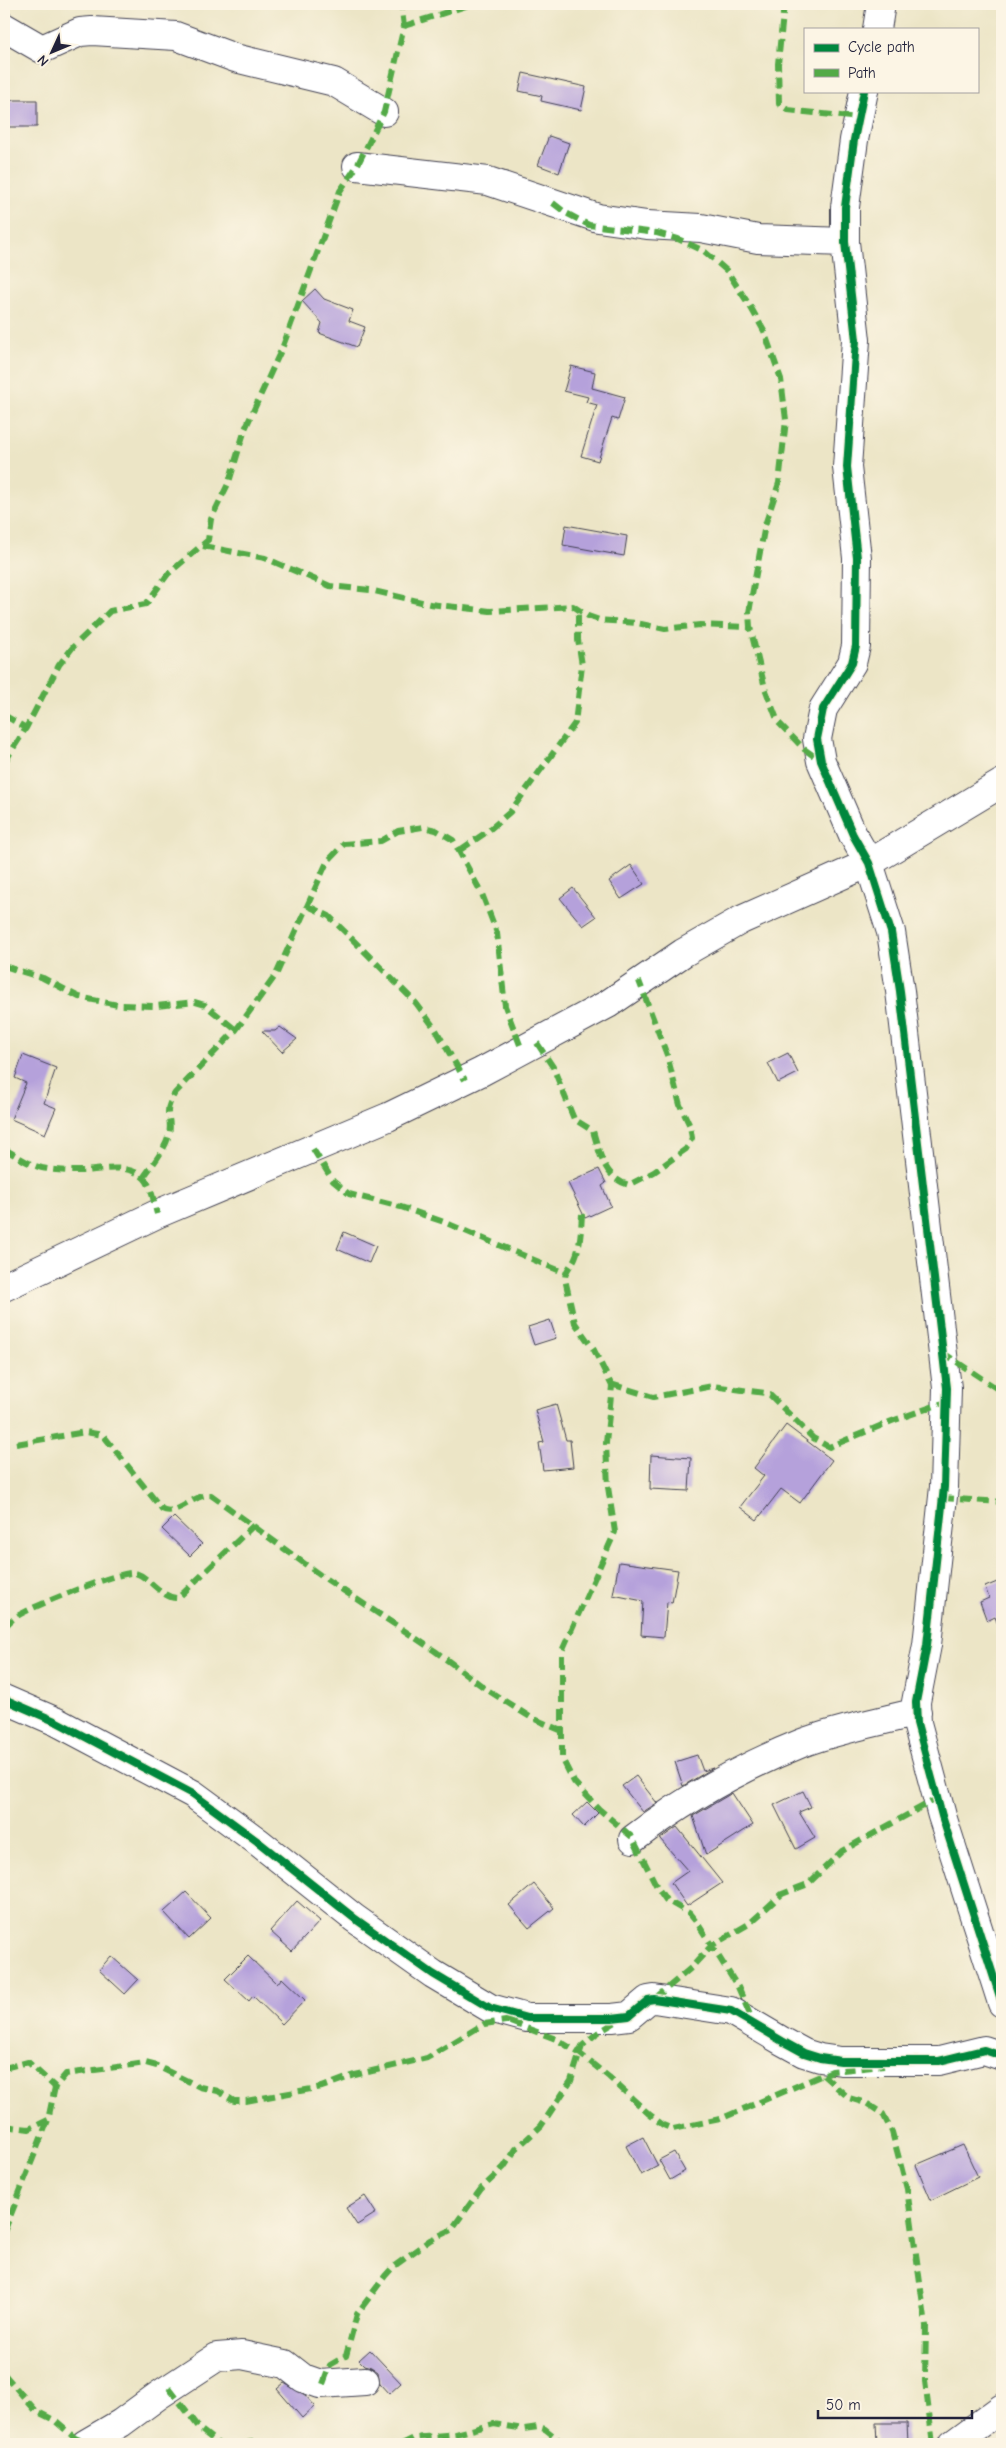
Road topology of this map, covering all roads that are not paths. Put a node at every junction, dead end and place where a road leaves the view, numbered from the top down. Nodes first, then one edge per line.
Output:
1 (881, 4) edge
2 (4, 27) edge
3 (877, 28) edge
4 (864, 92) edge
5 (384, 112) dead end
6 (357, 166) dead end
7 (845, 242) junction
8 (1002, 783) edge
9 (869, 862) junction
10 (4, 1287) edge
11 (4, 1699) edge
12 (916, 1712) junction
13 (633, 1839) dead end
14 (1002, 2003) edge
15 (1002, 2056) edge
16 (365, 2381) dead end
17 (1002, 2408) edge
18 (85, 2444) edge
19 (953, 2444) edge

1 - 3 street
2 - 5 street
4 - 7 street
6 - 7 street
7 - 9 street
8 - 9 street
9 - 10 street
9 - 12 street
11 - 15 street
12 - 13 street
12 - 14 street
16 - 18 street
17 - 19 street

